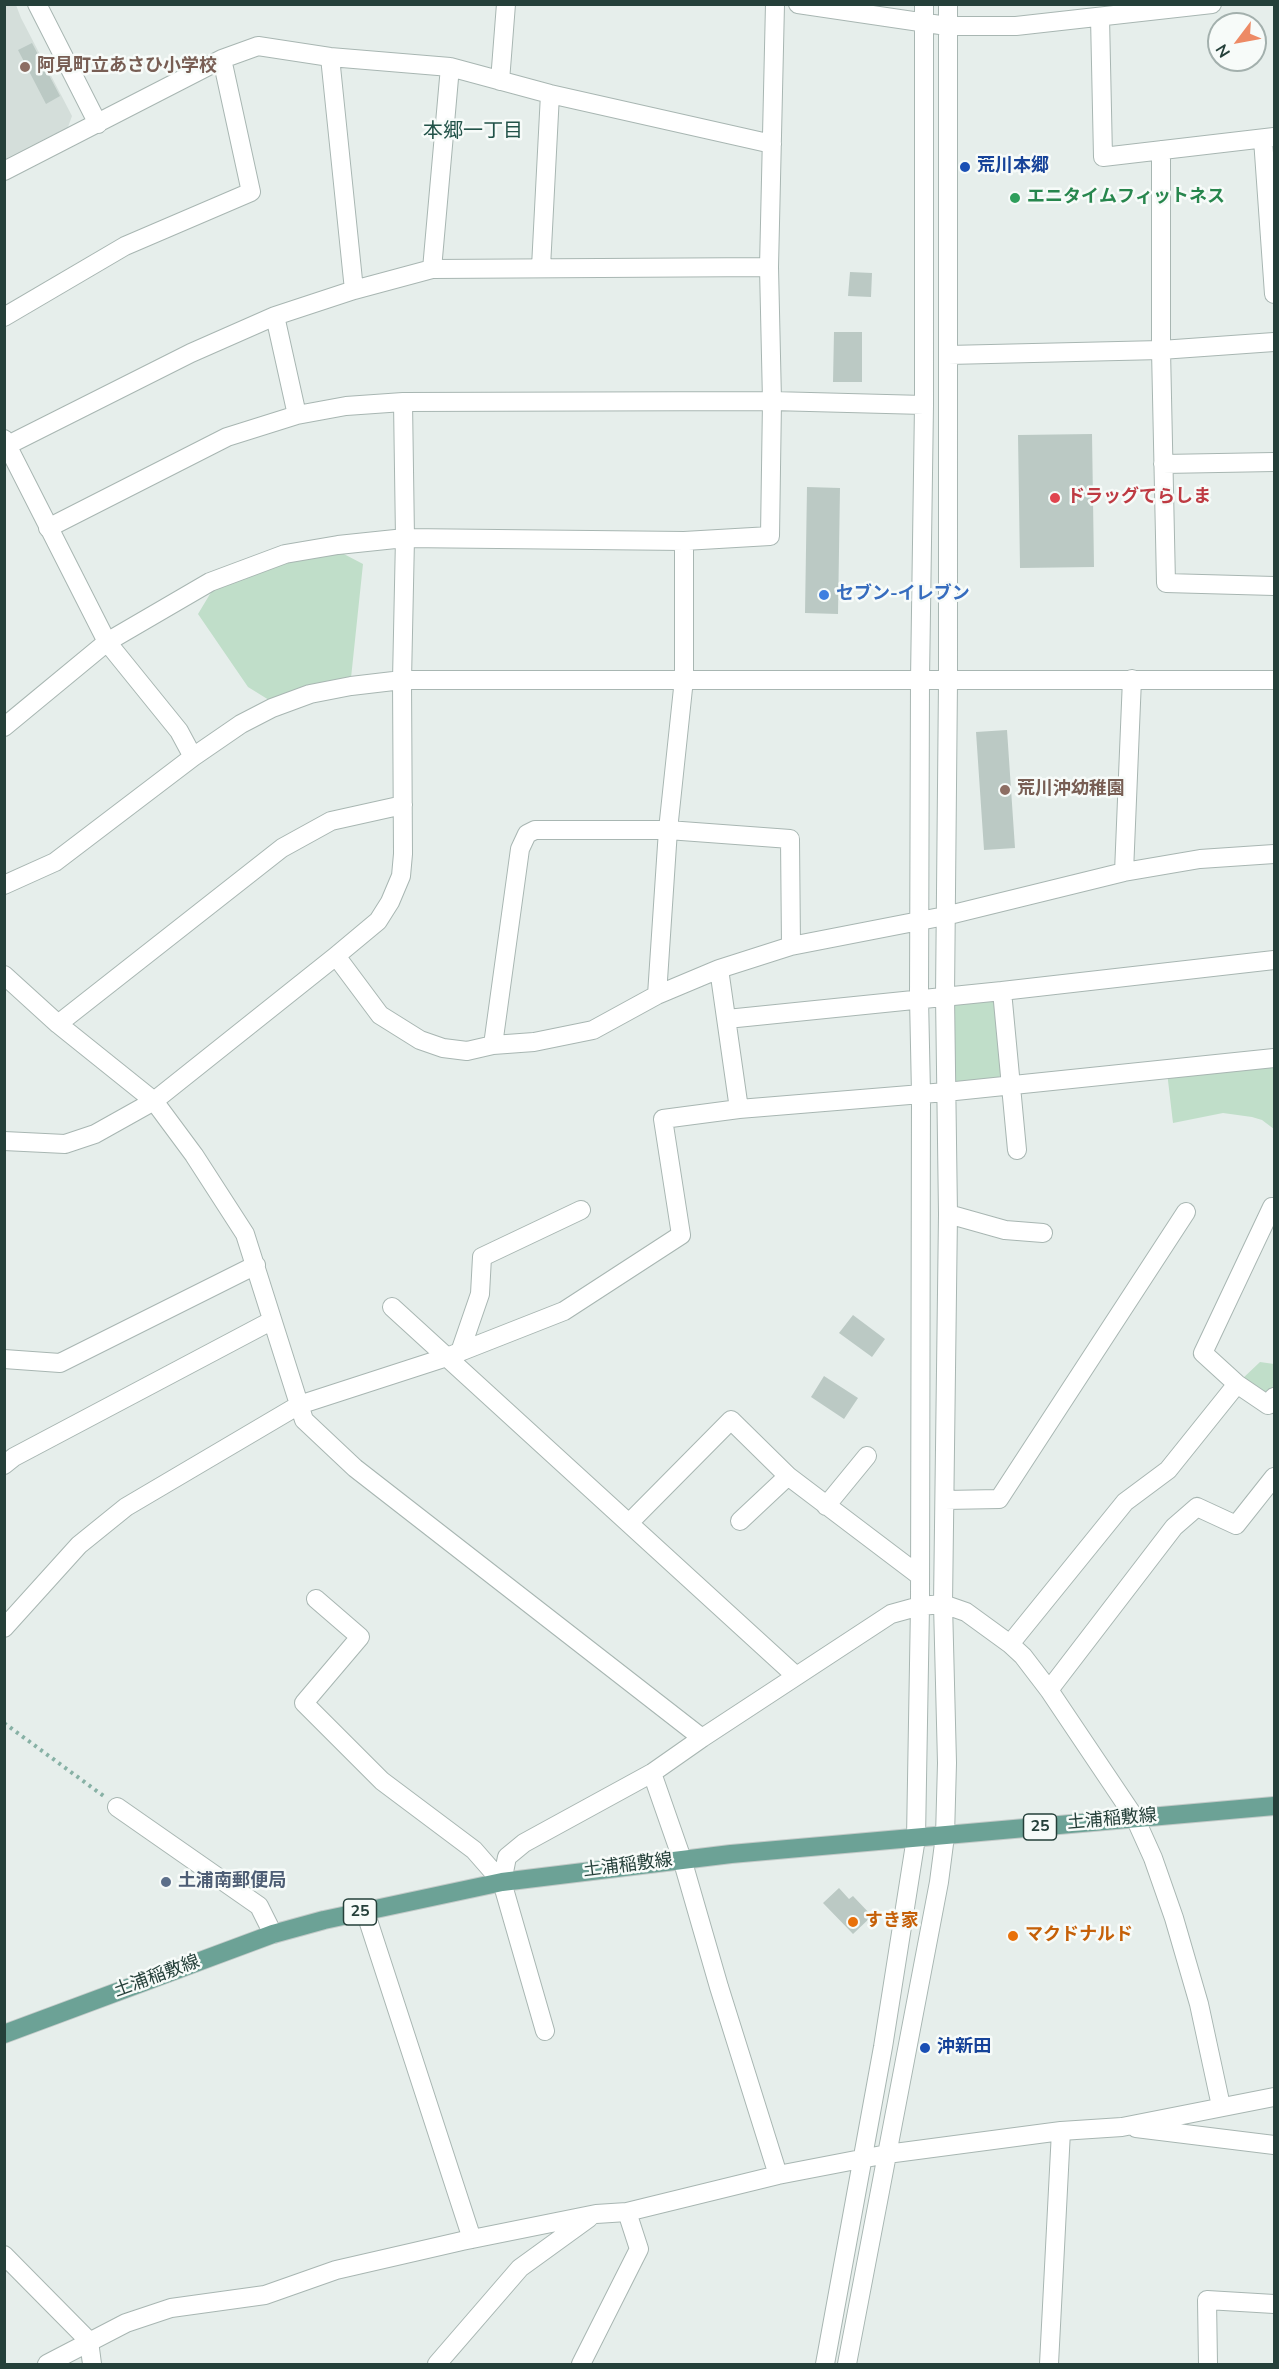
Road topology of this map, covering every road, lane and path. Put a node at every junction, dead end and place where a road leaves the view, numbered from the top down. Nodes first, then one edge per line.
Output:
1 (38, 4) edge
2 (506, 4) edge
3 (775, 4) edge
4 (798, 4) edge
5 (948, 4) edge
6 (1212, 4) edge
7 (924, 14) edge
8 (1100, 17) junction
9 (947, 26) junction
10 (330, 57) junction
11 (222, 59) junction
12 (450, 67) junction
13 (500, 81) junction
14 (550, 94) junction
15 (98, 124) junction
16 (1269, 138) edge
17 (772, 144) junction
18 (1161, 150) junction
19 (4, 171) edge
20 (541, 267) junction
21 (769, 267) junction
22 (432, 269) junction
23 (354, 290) junction
24 (1275, 294) edge
25 (275, 316) junction
26 (4, 317) edge
27 (1275, 342) edge
28 (1161, 350) junction
29 (948, 356) junction
30 (772, 401) junction
31 (402, 402) junction
32 (924, 405) junction
33 (297, 415) junction
34 (6, 442) edge
35 (1275, 462) edge
36 (1163, 464) junction
37 (48, 528) junction
38 (405, 538) junction
39 (684, 541) junction
40 (1275, 586) edge
41 (107, 642) junction
42 (684, 679) junction
43 (402, 680) junction
44 (920, 680) junction
45 (1132, 680) junction
46 (1275, 680) edge
47 (948, 681) junction
48 (5, 725) edge
49 (193, 757) junction
50 (404, 805) junction
51 (669, 830) junction
52 (1275, 854) edge
53 (1124, 872) junction
54 (4, 885) edge
55 (945, 916) junction
56 (919, 922) junction
57 (791, 946) junction
58 (336, 956) junction
59 (1275, 960) edge
60 (719, 969) junction
61 (4, 975) edge
62 (1002, 991) junction
63 (657, 995) junction
64 (945, 996) junction
65 (919, 998) junction
66 (727, 1019) junction
67 (58, 1024) junction
68 (493, 1045) junction
69 (1275, 1058) edge
70 (1010, 1085) junction
71 (946, 1092) junction
72 (921, 1094) junction
73 (154, 1101) junction
74 (739, 1109) junction
75 (4, 1141) edge
76 (1017, 1150) dead end
77 (1275, 1207) edge
78 (581, 1210) dead end
79 (1186, 1212) dead end
80 (948, 1214) junction
81 (1043, 1233) dead end
82 (256, 1265) junction
83 (392, 1307) dead end
84 (271, 1321) junction
85 (453, 1355) junction
86 (4, 1359) edge
87 (1237, 1384) junction
88 (1275, 1397) edge
89 (299, 1405) junction
90 (867, 1456) dead end
91 (4, 1465) edge
92 (788, 1476) junction
93 (1275, 1477) edge
94 (945, 1500) junction
95 (826, 1506) junction
96 (740, 1521) dead end
97 (629, 1523) junction
98 (920, 1576) junction
99 (316, 1599) dead end
100 (943, 1604) junction
101 (920, 1606) junction
102 (4, 1628) edge
103 (1011, 1644) junction
104 (796, 1676) junction
105 (1049, 1690) junction
106 (4, 1722) edge
107 (702, 1738) junction
108 (652, 1773) junction
109 (1275, 1806) edge
110 (117, 1807) joint
111 (1134, 1818) junction
112 (945, 1836) junction
113 (916, 1838) junction
114 (682, 1859) junction
115 (502, 1882) junction
116 (365, 1911) junction
117 (273, 1934) junction
118 (545, 2031) dead end
119 (4, 2034) edge
120 (1275, 2097) edge
121 (1221, 2106) junction
122 (1122, 2127) junction
123 (1061, 2131) junction
124 (1275, 2145) edge
125 (887, 2154) junction
126 (861, 2161) junction
127 (778, 2175) junction
128 (627, 2212) junction
129 (596, 2214) junction
130 (472, 2239) junction
131 (4, 2255) edge
132 (1275, 2304) edge
133 (88, 2341) junction
134 (47, 2364) edge
135 (92, 2364) edge
136 (437, 2364) edge
137 (581, 2364) edge
138 (825, 2364) edge
139 (847, 2364) edge
140 (1049, 2364) edge
141 (1208, 2364) edge

1 - 15 street
2 - 13 street
3 - 17 street
4 - 7 street
5 - 9 street
6 - 8 street
7 - 9 street
7 - 32 street
8 - 9 street
8 - 18 street
9 - 29 street
10 - 11 street
10 - 12 street
10 - 23 street
11 - 15 street
11 - 26 street
12 - 13 street
12 - 22 street
13 - 14 street
14 - 17 street
14 - 20 street
15 - 19 street
16 - 18 street
16 - 24 street
17 - 21 street
18 - 28 street
20 - 21 street
20 - 22 street
21 - 30 street
22 - 23 street
23 - 25 street
25 - 33 street
25 - 34 street
27 - 28 street
28 - 29 street
28 - 36 street
29 - 47 street
30 - 31 street
30 - 32 street
30 - 39 street
31 - 33 street
31 - 38 street
32 - 44 street
33 - 37 street
34 - 37 street
35 - 36 street
36 - 40 street
37 - 41 street
38 - 39 street
38 - 41 street
38 - 43 street
39 - 42 street
41 - 48 street
41 - 49 street
42 - 43 street
42 - 44 street
42 - 51 street
43 - 49 street
43 - 50 street
44 - 47 street
44 - 56 street
45 - 46 street
45 - 47 street
45 - 53 street
47 - 55 street
49 - 54 street
50 - 58 street
50 - 67 street
51 - 57 street
51 - 63 street
51 - 68 street
52 - 53 street
53 - 55 street
55 - 56 street
55 - 64 street
56 - 57 street
56 - 65 street
57 - 60 street
58 - 68 street
58 - 73 street
59 - 62 street
60 - 63 street
60 - 66 street
61 - 67 street
62 - 64 street
62 - 70 street
63 - 68 street
64 - 65 street
64 - 71 street
65 - 66 street
65 - 72 street
66 - 74 street
67 - 73 street
69 - 70 street
70 - 71 street
70 - 76 street
71 - 72 street
71 - 80 street
72 - 74 street
72 - 98 street
73 - 75 street
73 - 82 street
74 - 85 street
77 - 87 street
78 - 85 street
79 - 94 street
80 - 81 street
80 - 94 street
82 - 84 street
82 - 86 street
83 - 85 street
84 - 89 street
84 - 91 street
85 - 89 street
85 - 97 street
87 - 88 street
87 - 103 street
89 - 102 street
89 - 107 street
90 - 95 street
92 - 95 street
92 - 96 street
92 - 97 street
93 - 105 street
94 - 100 street
95 - 98 street
97 - 104 street
98 - 101 street
99 - 115 street
100 - 101 street
100 - 103 street
100 - 112 street
101 - 104 street
101 - 113 street
103 - 105 street
104 - 107 street
105 - 111 street
106 - 110 path
107 - 108 street
108 - 114 street
108 - 115 street
109 - 111 main road, 土浦稲敷線 / 25
110 - 117 street
111 - 112 main road, 土浦稲敷線 / 25
111 - 121 street
112 - 113 main road, 土浦稲敷線 / 25
112 - 125 street
113 - 114 main road, 土浦稲敷線 / 25
113 - 126 street
114 - 115 main road, 土浦稲敷線 / 25
114 - 127 street
115 - 116 main road, 土浦稲敷線 / 25
115 - 118 street
116 - 117 main road, 土浦稲敷線 / 25
116 - 130 street
117 - 119 main road, 土浦稲敷線 / 25
120 - 121 street
121 - 122 street
122 - 123 street
122 - 124 street
123 - 125 street
123 - 140 street
125 - 126 street
125 - 139 street
126 - 127 street
126 - 138 street
127 - 128 street
128 - 129 street
128 - 137 street
129 - 130 street
129 - 136 street
130 - 133 street
131 - 133 street
132 - 141 street
133 - 134 street
133 - 135 street

